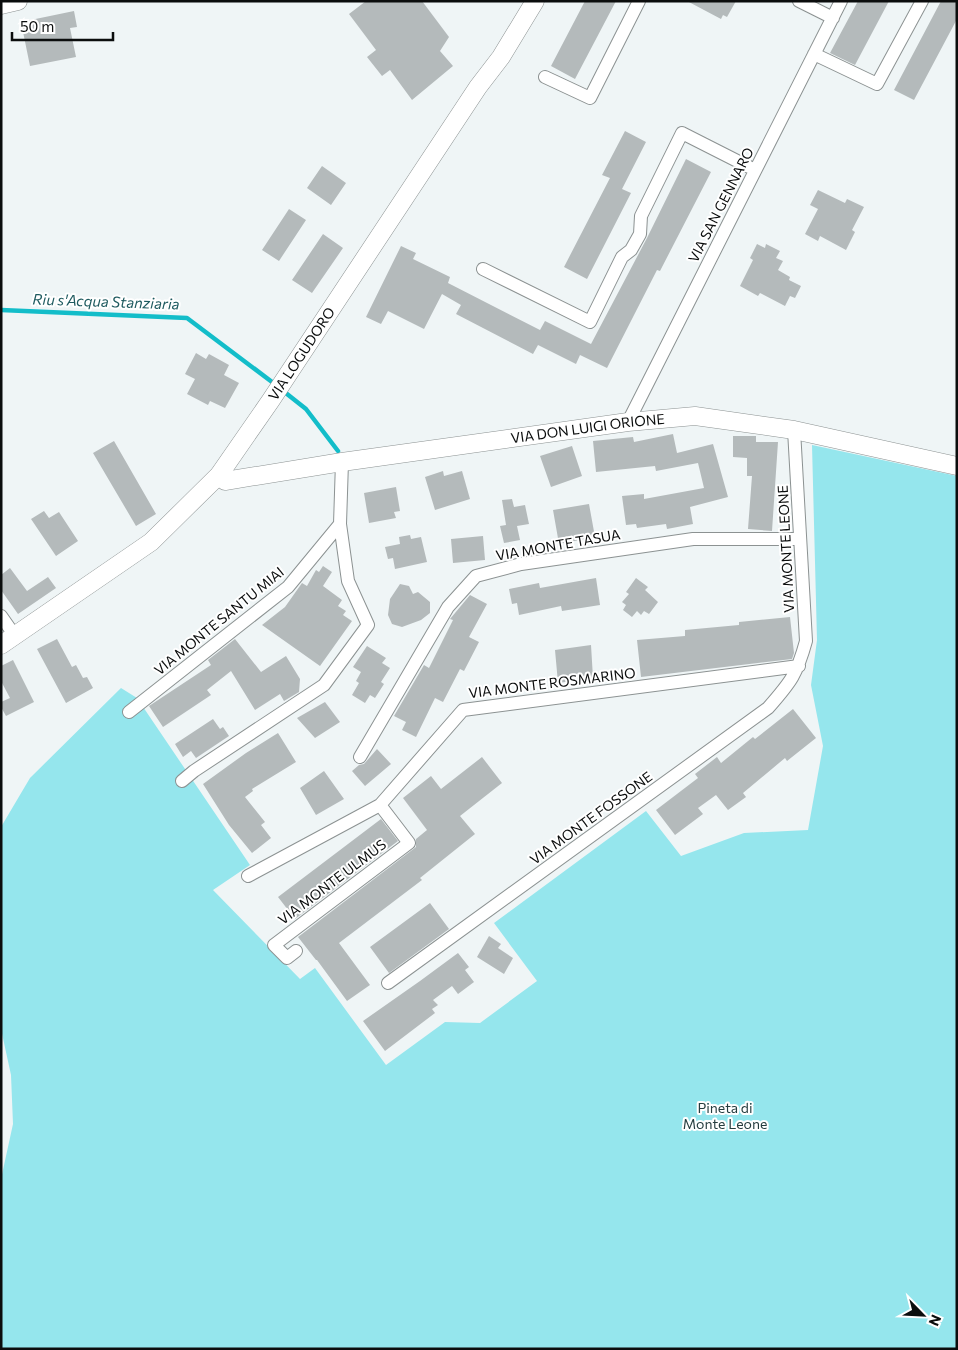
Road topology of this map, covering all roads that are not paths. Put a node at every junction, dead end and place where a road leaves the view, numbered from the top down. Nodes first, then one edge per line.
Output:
1 (18, 1) edge
2 (535, 1) edge
3 (639, 1) edge
4 (799, 1) edge
5 (841, 1) edge
6 (922, 1) edge
7 (1, 5) edge
8 (833, 18) junction
9 (814, 54) junction
10 (545, 77) dead end
11 (755, 170) junction
12 (483, 269) dead end
13 (628, 422) junction
14 (794, 430) junction
15 (342, 462) junction
16 (957, 466) edge
17 (219, 475) junction
18 (340, 524) junction
19 (800, 539) junction
20 (1, 616) edge
21 (8, 640) edge
22 (799, 666) junction
23 (130, 712) dead end
24 (360, 758) dead end
25 (182, 781) dead end
26 (380, 805) junction
27 (248, 876) dead end
28 (296, 951) dead end
29 (388, 983) dead end

1 - 7 street
2 - 17 street, VIA LOGUDORO
3 - 10 street
4 - 8 street
5 - 8 street, VIA SAN GENNARO
6 - 9 street
8 - 9 street, VIA SAN GENNARO
9 - 11 street, VIA SAN GENNARO
11 - 12 street
11 - 13 street, VIA SAN GENNARO
13 - 14 street, VIA DON LUIGI ORIONE
13 - 15 street, VIA DON LUIGI ORIONE
14 - 16 street, VIA DON LUIGI ORIONE
14 - 19 street, VIA MONTE LEONE
15 - 17 street, VIA DON LUIGI ORIONE
15 - 18 street
17 - 21 street, VIA LOGUDORO
18 - 23 street, VIA MONTE SANTU MIAI
18 - 25 street
19 - 22 street, VIA MONTE LEONE
19 - 24 street, VIA MONTE TASUA
20 - 21 street
22 - 26 street, VIA MONTE ROSMARINO
22 - 29 street, VIA MONTE FOSSONE
26 - 27 street, VIA MONTE ROSMARINO
26 - 28 street, VIA MONTE ULMUS

